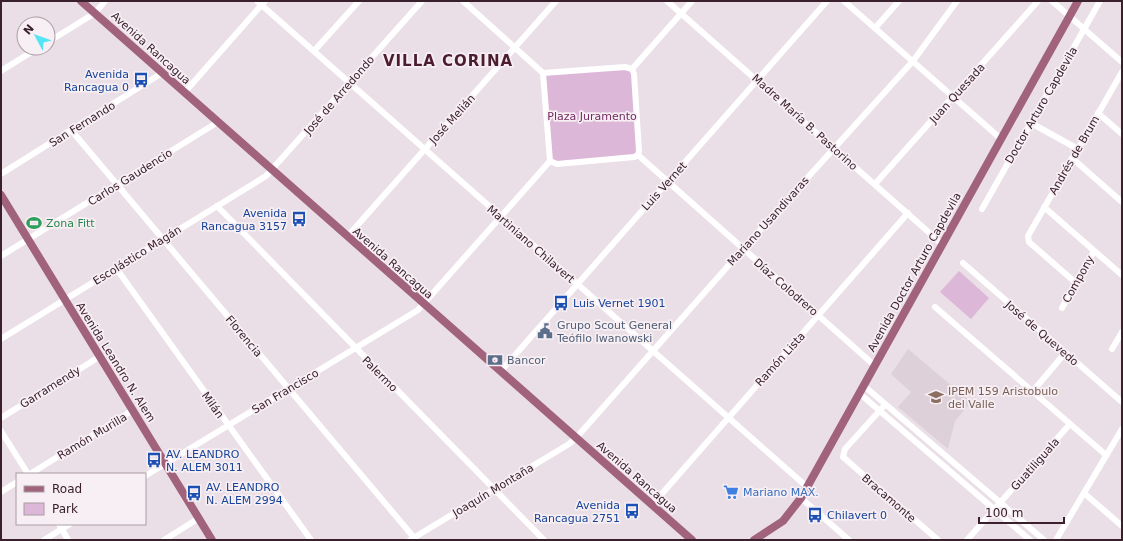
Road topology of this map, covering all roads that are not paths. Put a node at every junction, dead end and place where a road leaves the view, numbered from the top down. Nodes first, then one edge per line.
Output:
1 (81, 1) edge
2 (105, 1) edge
3 (359, 1) edge
4 (422, 1) edge
5 (463, 1) edge
6 (556, 1) edge
7 (667, 1) edge
8 (692, 1) edge
9 (827, 1) edge
10 (844, 1) edge
11 (899, 1) edge
12 (957, 1) edge
13 (1038, 1) edge
14 (1052, 1) edge
15 (1078, 1) edge
16 (1100, 1) edge
17 (261, 2) edge
18 (94, 13) junction
19 (681, 13) junction
20 (1069, 16) junction
21 (875, 28) junction
22 (1084, 29) junction
23 (56, 37) edge
24 (515, 48) junction
25 (314, 51) junction
26 (25, 56) edge
27 (913, 61) junction
28 (1122, 62) edge
29 (632, 69) junction
30 (1, 71) edge
31 (1122, 72) edge
32 (162, 73) junction
33 (544, 73) junction
34 (758, 80) junction
35 (349, 83) junction
36 (184, 93) junction
37 (953, 97) junction
38 (1098, 113) junction
39 (218, 122) junction
40 (1031, 123) junction
41 (72, 130) junction
42 (1122, 134) edge
43 (1000, 138) junction
44 (834, 148) junction
45 (1078, 148) junction
46 (424, 150) junction
47 (638, 155) junction
48 (1072, 158) junction
49 (550, 161) junction
50 (272, 170) junction
51 (1, 174) edge
52 (668, 182) junction
53 (118, 184) junction
54 (876, 184) junction
55 (1, 195) edge
56 (1122, 202) edge
57 (217, 206) junction
58 (1044, 206) junction
59 (982, 209) dead end
60 (908, 213) junction
61 (500, 216) junction
62 (347, 237) junction
63 (163, 239) junction
64 (28, 240) junction
65 (942, 244) junction
66 (743, 249) junction
67 (1094, 251) junction
68 (1, 256) edge
69 (963, 264) dead end
70 (116, 268) junction
71 (1122, 275) edge
72 (1076, 283) junction
73 (577, 284) junction
74 (65, 300) junction
75 (424, 305) junction
76 (935, 307) dead end
77 (1062, 308) dead end
78 (819, 316) junction
79 (1122, 332) edge
80 (1, 339) edge
81 (355, 348) junction
82 (1112, 349) dead end
83 (652, 351) junction
84 (1065, 353) junction
85 (99, 357) junction
86 (874, 365) junction
87 (500, 372) junction
88 (863, 385) junction
89 (288, 389) junction
90 (1032, 391) junction
91 (859, 393) junction
92 (1122, 402) edge
93 (885, 404) junction
94 (133, 410) junction
95 (880, 410) junction
96 (1, 418) edge
97 (728, 418) junction
98 (1070, 424) junction
99 (227, 425) junction
100 (1122, 429) edge
101 (1, 431) edge
102 (576, 438) junction
103 (1120, 438) edge
104 (1106, 455) junction
105 (166, 463) junction
106 (28, 473) edge
107 (31, 473) edge
108 (146, 475) edge
109 (16, 483) edge
110 (806, 486) junction
111 (494, 490) junction
112 (1, 492) edge
113 (1084, 493) junction
114 (800, 498) junction
115 (1000, 502) junction
116 (652, 505) junction
117 (995, 508) junction
118 (199, 518) junction
119 (1121, 524) edge
120 (60, 527) edge
121 (413, 539) edge
122 (44, 540) edge
123 (68, 540) edge
124 (164, 540) edge
125 (212, 540) edge
126 (311, 540) edge
127 (544, 540) edge
128 (692, 540) edge
129 (754, 540) edge
130 (849, 540) edge
131 (938, 540) edge
132 (967, 540) edge
133 (1030, 540) edge
134 (1044, 540) edge
135 (1056, 540) edge

1 - 18 main road, Avenida Rancagua
2 - 18 street
3 - 25 street
4 - 35 street, José de Arredondo
5 - 24 street
6 - 24 street, José Melián
7 - 19 street, Madre María B. Pastorino
8 - 19 street
9 - 34 street, Luis Vernet
10 - 21 street
11 - 21 street
12 - 27 street, Mariano Usandivaras
13 - 37 street, Juan Quesada
14 - 20 street
15 - 20 main road, Avenida Doctor Arturo Capdevila
16 - 22 street, Doctor Arturo Capdevila
17 - 25 street, Martiniano Chilavert
17 - 36 street
18 - 23 street
18 - 32 main road, Avenida Rancagua
19 - 29 street
19 - 34 street, Madre María B. Pastorino
20 - 22 street
20 - 43 main road, Avenida Doctor Arturo Capdevila
21 - 27 street
22 - 28 street
22 - 40 street, Doctor Arturo Capdevila
24 - 33 street
24 - 46 street, José Melián
25 - 35 street, Martiniano Chilavert
26 - 30 street
27 - 37 street
27 - 44 street, Mariano Usandivaras
29 - 33 street
29 - 47 street
31 - 38 street, Andrés de Brum
32 - 36 main road, Avenida Rancagua
32 - 41 street, San Fernando
33 - 49 street
34 - 44 street, Madre María B. Pastorino
34 - 52 street, Luis Vernet
35 - 46 street, Martiniano Chilavert
35 - 50 street, José de Arredondo
36 - 39 main road, Avenida Rancagua
37 - 43 street
37 - 54 street, Juan Quesada
38 - 42 street
38 - 45 street, Andrés de Brum
39 - 50 main road, Avenida Rancagua
39 - 53 street, Carlos Gaudencio
40 - 45 street
40 - 59 street, Doctor Arturo Capdevila
41 - 51 street, San Fernando
41 - 53 street, Florencia
43 - 65 main road, Avenida Doctor Arturo Capdevila
44 - 54 street, Madre María B. Pastorino
44 - 66 street, Mariano Usandivaras
45 - 48 street, Andrés de Brum
46 - 61 street, Martiniano Chilavert
46 - 62 street, José Melián
47 - 49 street
47 - 52 street, Díaz Colodrero
48 - 56 street
48 - 58 street, Andrés de Brum
49 - 61 street, San Francisco
50 - 57 street, Escolástico Magán
50 - 62 main road, Avenida Rancagua
52 - 66 street, Díaz Colodrero
52 - 73 street, Luis Vernet
53 - 63 street, Florencia
53 - 64 street, Carlos Gaudencio
54 - 60 street, Madre María B. Pastorino
55 - 64 main road, Avenida Leandro N. Alem
57 - 63 street, Escolástico Magán
57 - 81 street, Palermo
58 - 67 street
58 - 72 street, Andrés de Brum
60 - 65 street, Madre María B. Pastorino
60 - 78 street, Ramón Lista
61 - 73 street, Martiniano Chilavert
61 - 75 street, San Francisco
62 - 75 main road, Avenida Rancagua
63 - 70 street, Escolástico Magán
63 - 89 street, Florencia
64 - 68 street, Carlos Gaudencio
64 - 74 main road, Avenida Leandro N. Alem
65 - 86 main road, Avenida Doctor Arturo Capdevila
66 - 78 street, Díaz Colodrero
66 - 83 street, Mariano Usandivaras
67 - 71 street
67 - 72 street, Compony
69 - 84 street, José de Quevedo
70 - 74 street, Escolástico Magán
70 - 99 street, Milán
72 - 77 street, Compony
73 - 83 street, Martiniano Chilavert
73 - 87 street, Luis Vernet
74 - 80 street, Escolástico Magán
74 - 85 main road, Avenida Leandro N. Alem
75 - 81 street, San Francisco
75 - 87 main road, Avenida Rancagua
76 - 90 street
78 - 86 street, Díaz Colodrero
78 - 97 street, Ramón Lista
79 - 82 street
81 - 89 street, San Francisco
81 - 111 street, Palermo
83 - 97 street, Martiniano Chilavert
83 - 102 street, Mariano Usandivaras
84 - 90 street
84 - 92 street, José de Quevedo
85 - 94 main road, Avenida Leandro N. Alem
85 - 96 street, Garramendy
86 - 88 main road, Avenida Doctor Arturo Capdevila
87 - 102 main road, Avenida Rancagua
88 - 91 main road, Avenida Doctor Arturo Capdevila
88 - 93 street
89 - 99 street, San Francisco
89 - 121 street, Florencia
90 - 98 street
91 - 95 street
91 - 110 main road, Avenida Doctor Arturo Capdevila
93 - 95 street
93 - 115 street
94 - 105 main road, Avenida Leandro N. Alem
94 - 107 street, Ramón Murilla
95 - 117 street
95 - 131 street, Bracamonte
97 - 110 street, Martiniano Chilavert
97 - 116 street, Ramón Lista
98 - 104 street
98 - 115 street, Guatiliguala
99 - 105 street, San Francisco
99 - 126 street, Milán
100 - 103 street
101 - 106 street
102 - 111 street, Joaquín Montaña
102 - 116 main road, Avenida Rancagua
103 - 104 street
104 - 113 street
105 - 108 street, San Francisco
105 - 118 main road, Avenida Leandro N. Alem
109 - 112 street
110 - 114 main road, Avenida Doctor Arturo Capdevila
111 - 121 street, Joaquín Montaña
111 - 127 street, Palermo
113 - 119 street
113 - 135 street
114 - 129 main road, Avenida Doctor Arturo Capdevila
114 - 130 street
115 - 117 street, Guatiliguala
115 - 134 street
116 - 128 main road, Avenida Rancagua
117 - 132 street, Guatiliguala
117 - 133 street
118 - 124 street
118 - 125 main road, Avenida Leandro N. Alem
120 - 122 street
120 - 123 street

